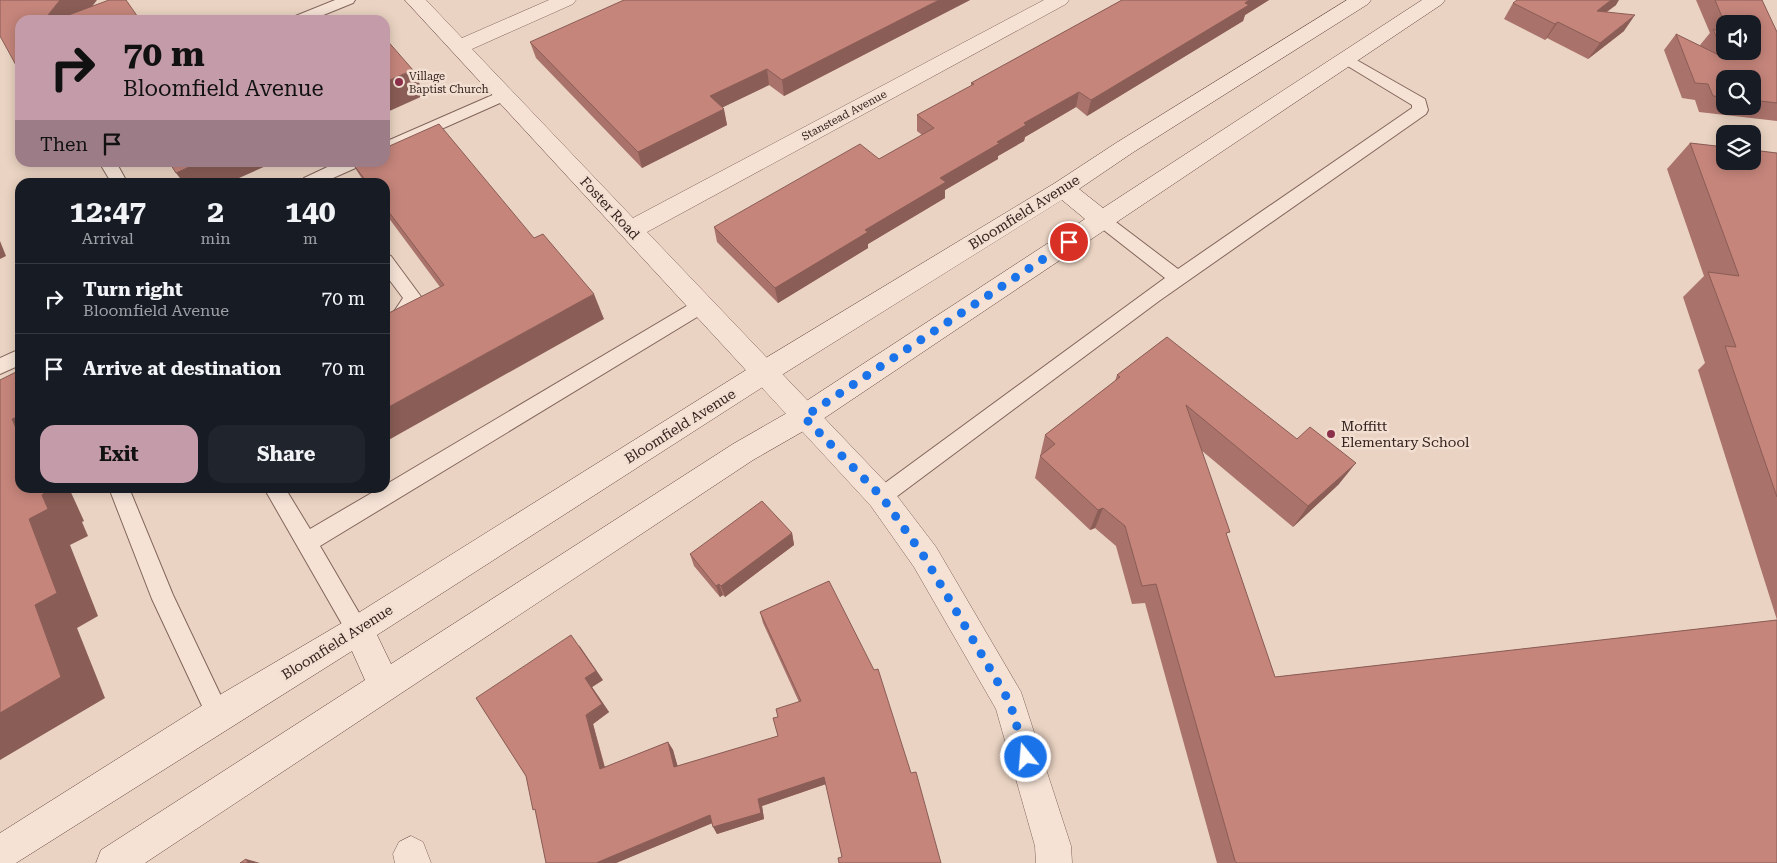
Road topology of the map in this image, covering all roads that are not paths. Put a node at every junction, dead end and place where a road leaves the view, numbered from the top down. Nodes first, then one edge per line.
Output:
1 (348, 0) edge
2 (415, 0) edge
3 (566, 0) edge
4 (1059, 0) edge
5 (1360, 0) edge
6 (1435, 0) edge
7 (310, 15) edge
8 (459, 47) junction
9 (1346, 59) junction
10 (504, 95) junction
11 (390, 146) edge
12 (110, 167) edge
13 (345, 167) edge
14 (117, 178) edge
15 (325, 178) edge
16 (1063, 189) junction
17 (1102, 220) junction
18 (630, 230) junction
19 (390, 268) edge
20 (1178, 279) junction
21 (701, 306) junction
22 (390, 323) edge
23 (15, 359) edge
24 (0, 366) edge
25 (763, 373) junction
26 (804, 417) junction
27 (121, 493) edge
28 (277, 493) edge
29 (389, 493) edge
30 (390, 493) edge
31 (882, 497) junction
32 (306, 543) junction
33 (358, 630) junction
34 (385, 687) junction
35 (218, 715) junction
36 (0, 853) edge
37 (114, 863) edge
38 (1054, 863) edge

1 - 7 lane
2 - 8 main road, Foster Road
3 - 8 main road
4 - 18 main road, Stanstead Avenue
5 - 16 main road, Bloomfield Avenue
6 - 9 main road
8 - 10 main road, Foster Road
9 - 17 main road
9 - 20 lane
10 - 11 lane
10 - 18 main road, Foster Road
12 - 14 lane
13 - 15 lane
16 - 17 main road
16 - 25 main road, Bloomfield Avenue
17 - 20 lane
17 - 26 main road
18 - 21 main road, Foster Road
19 - 22 lane
20 - 31 lane
21 - 25 main road, Foster Road
21 - 30 lane
23 - 24 lane
25 - 26 main road, Foster Road
25 - 33 main road, Bloomfield Avenue
26 - 31 main road, Foster Road
26 - 34 main road
27 - 35 lane
28 - 32 lane
29 - 32 lane
31 - 38 main road, Foster Road
32 - 33 lane
33 - 34 main road
33 - 35 main road, Bloomfield Avenue
34 - 37 main road
35 - 36 main road, Bloomfield Avenue

